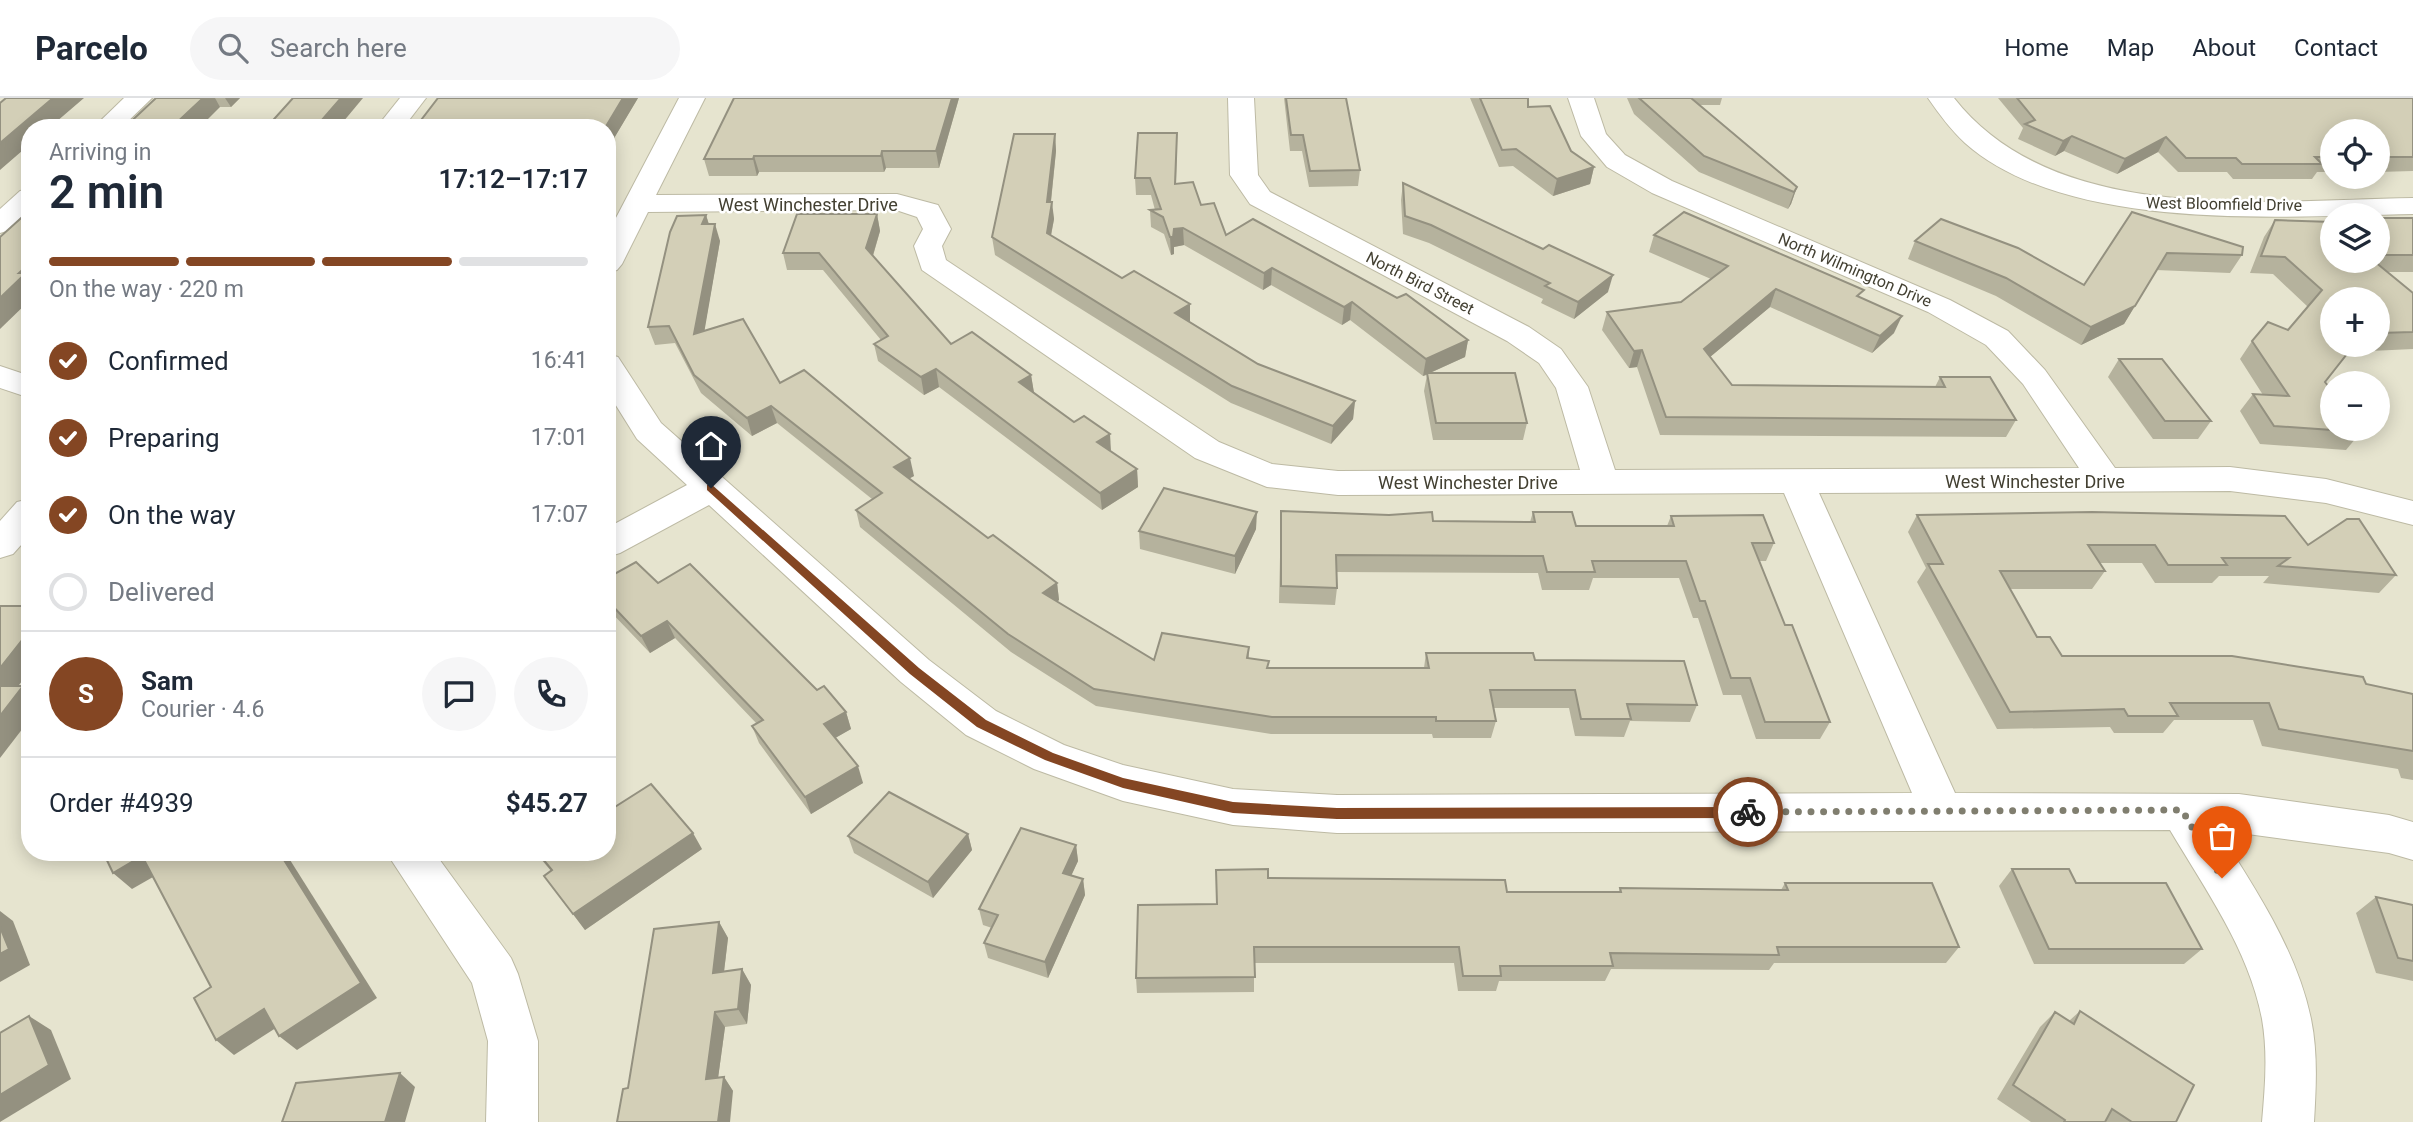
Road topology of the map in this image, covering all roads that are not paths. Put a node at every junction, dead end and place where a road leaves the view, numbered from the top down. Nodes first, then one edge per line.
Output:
1 (139, 98) edge
2 (413, 98) edge
3 (692, 98) edge
4 (1241, 98) edge
5 (1581, 98) edge
6 (1941, 98) edge
7 (116, 119) edge
8 (396, 119) edge
9 (637, 204) junction
10 (21, 205) edge
11 (2413, 205) edge
12 (0, 224) edge
13 (616, 246) edge
14 (0, 376) edge
15 (616, 378) edge
16 (21, 384) edge
17 (2105, 480) junction
18 (1601, 481) junction
19 (1797, 483) junction
20 (711, 488) junction
21 (2413, 513) edge
22 (21, 521) edge
23 (616, 539) edge
24 (0, 545) edge
25 (2182, 810) junction
26 (1942, 812) junction
27 (2413, 841) edge
28 (414, 861) edge
29 (512, 1122) edge
30 (2288, 1122) edge

1 - 7 street
2 - 8 street
3 - 9 street
4 - 18 street, North Bird Street
5 - 17 street, North Wilmington Drive
6 - 11 street, West Bloomfield Drive
9 - 13 street
9 - 18 street, West Winchester Drive
10 - 12 street
14 - 16 street
15 - 20 street
17 - 19 street, West Winchester Drive
17 - 21 street, West Winchester Drive
18 - 19 street, West Winchester Drive
19 - 26 street
20 - 23 street
20 - 26 street
22 - 24 street
25 - 26 street
25 - 27 street
25 - 30 street
28 - 29 street

